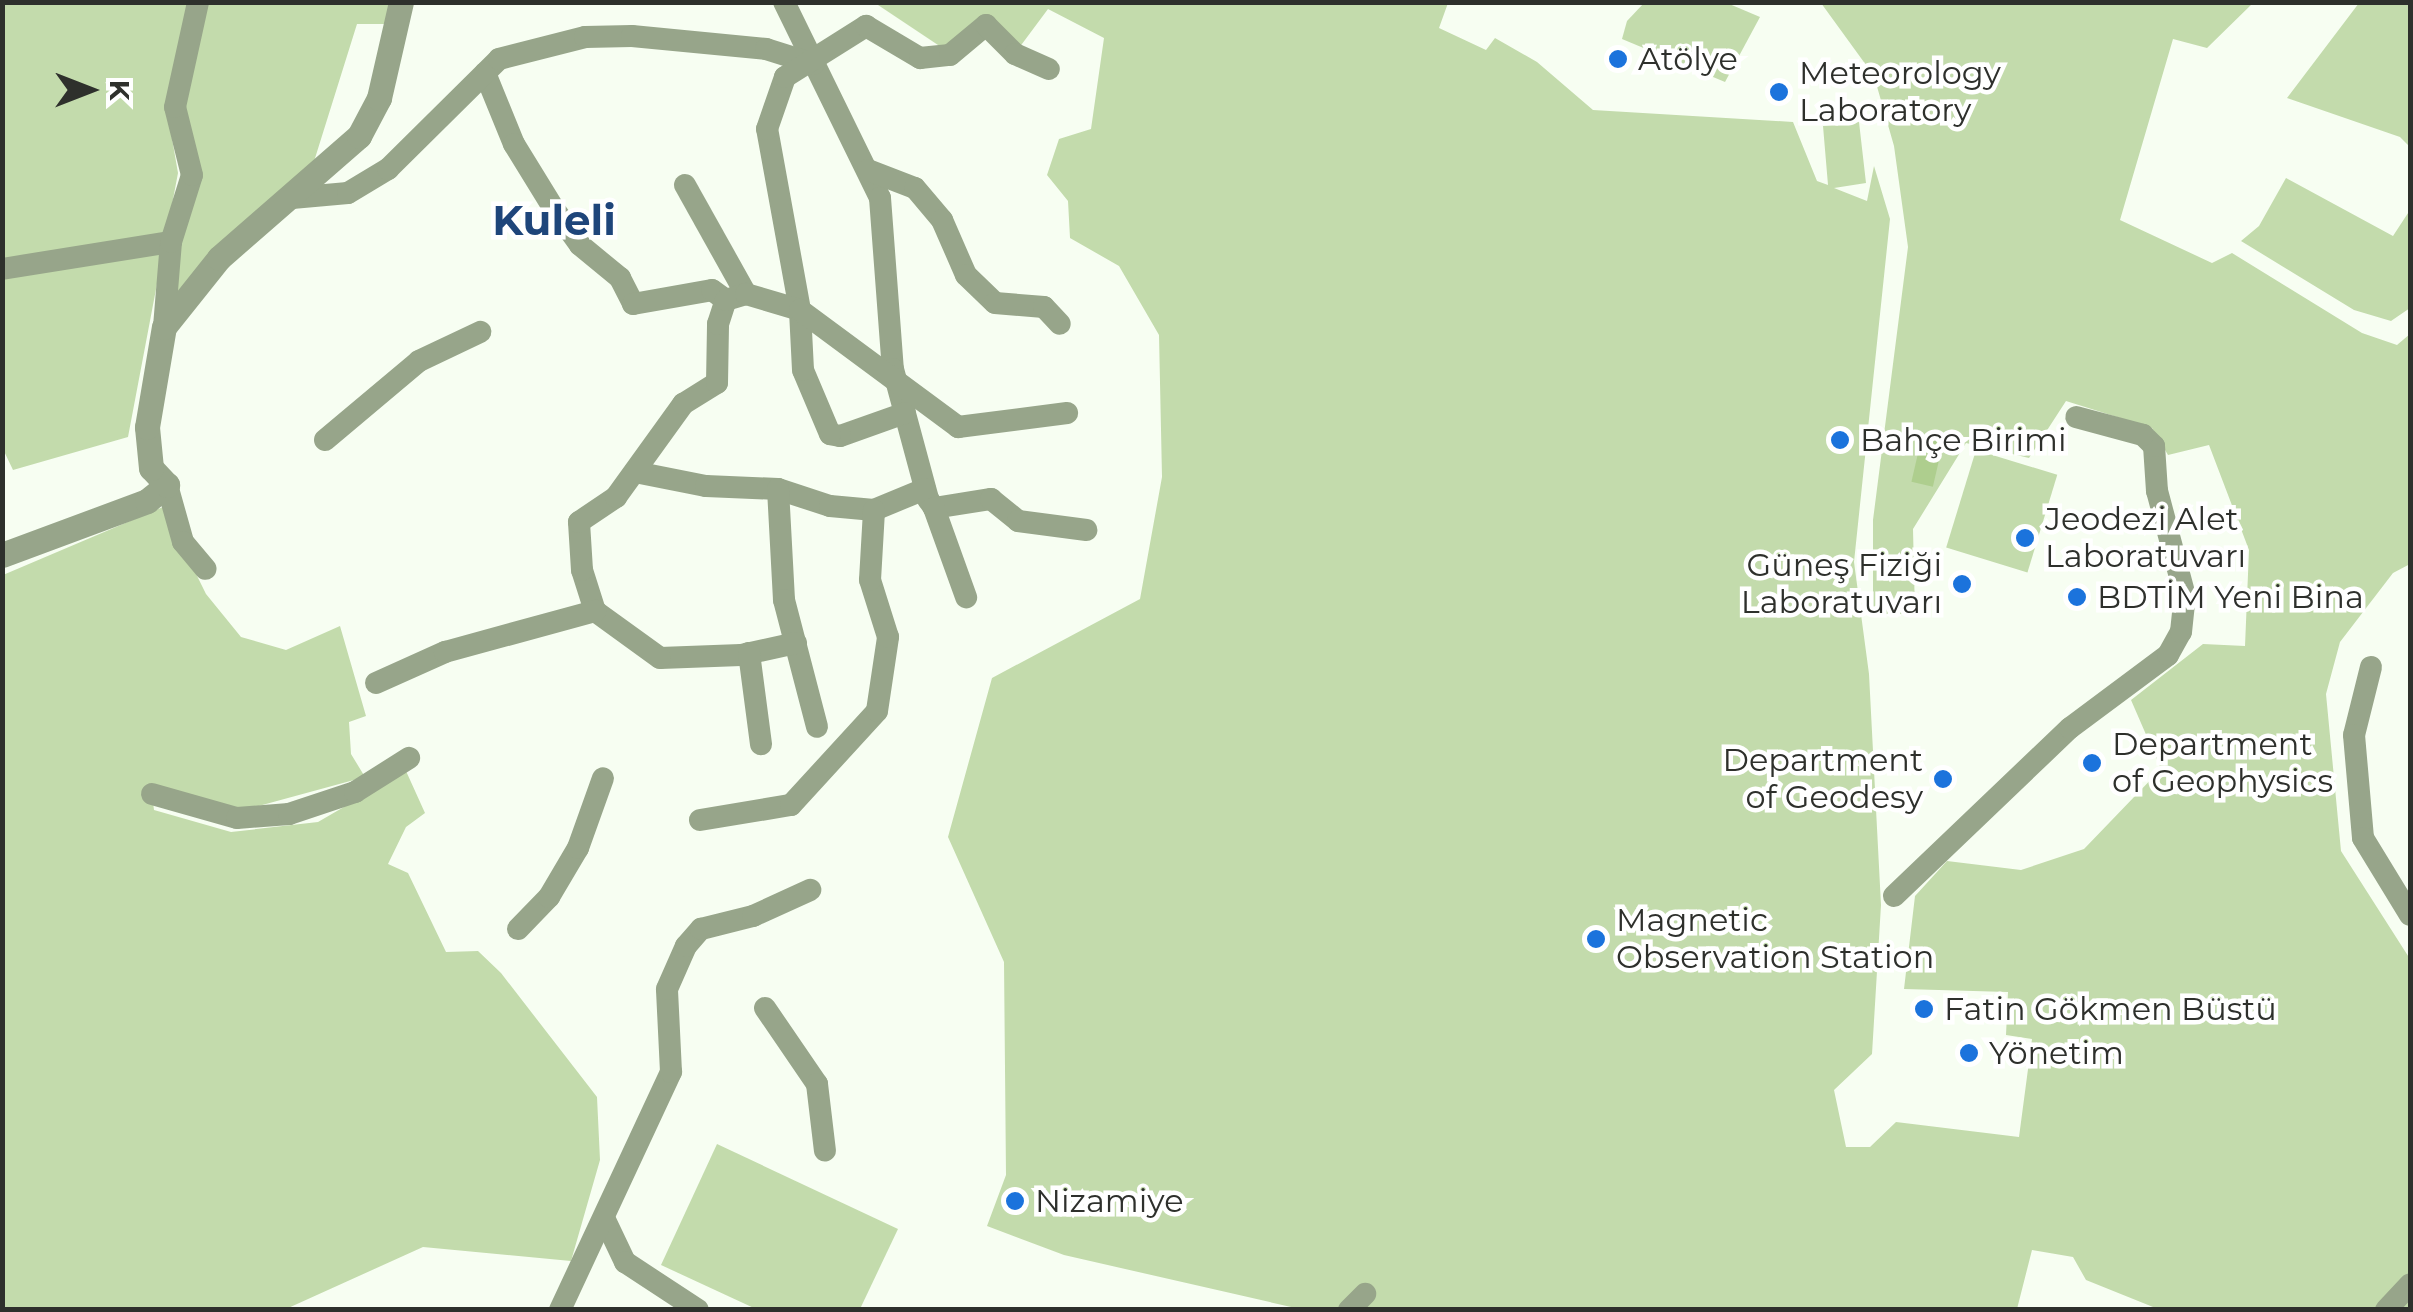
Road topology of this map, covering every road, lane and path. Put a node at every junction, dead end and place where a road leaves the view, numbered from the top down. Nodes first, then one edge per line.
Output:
1 (198, 2) edge
2 (401, 2) edge
3 (784, 2) edge
4 (874, 2) edge
5 (866, 26) junction
6 (814, 64) junction
7 (1049, 69) dead end
8 (485, 73) junction
9 (868, 170) junction
10 (684, 186) dead end
11 (292, 198) junction
12 (172, 242) junction
13 (2, 270) edge
14 (736, 297) junction
15 (800, 310) junction
16 (1060, 324) dead end
17 (164, 327) junction
18 (480, 332) dead end
19 (897, 382) junction
20 (1066, 413) dead end
21 (905, 414) junction
22 (2076, 417) dead end
23 (325, 440) dead end
24 (635, 472) junction
25 (167, 484) junction
26 (778, 489) junction
27 (930, 498) junction
28 (874, 510) junction
29 (1086, 530) dead end
30 (2, 556) edge
31 (206, 568) dead end
32 (966, 598) dead end
33 (594, 611) junction
34 (796, 643) junction
35 (749, 653) junction
36 (2371, 667) dead end
37 (376, 683) dead end
38 (817, 727) dead end
39 (761, 744) dead end
40 (409, 758) dead end
41 (602, 778) dead end
42 (152, 794) dead end
43 (700, 820) dead end
44 (810, 890) dead end
45 (1894, 896) dead end
46 (2410, 915) edge
47 (518, 929) dead end
48 (765, 1008) dead end
49 (825, 1151) dead end
50 (605, 1220) junction
51 (2410, 1284) edge
52 (560, 1310) edge
53 (698, 1310) edge
54 (2386, 1310) edge

1 - 12 street
2 - 11 street
3 - 6 street
4 - 5 street
5 - 6 street
5 - 7 street
6 - 8 street
6 - 9 street
6 - 15 street
8 - 11 street
8 - 14 street
9 - 16 street
9 - 19 street
10 - 14 street
11 - 17 street
12 - 13 street
12 - 17 street
14 - 15 street
14 - 24 street
15 - 19 street
15 - 21 street
17 - 25 street
18 - 23 street
19 - 20 street
19 - 21 street
21 - 27 street
22 - 45 street
24 - 26 street
24 - 33 street
25 - 30 street
25 - 31 street
26 - 28 street
26 - 34 street
27 - 28 street
27 - 29 street
27 - 32 street
28 - 43 street
33 - 35 street
33 - 37 street
34 - 35 street
34 - 38 street
35 - 39 street
36 - 46 street
40 - 42 street
41 - 47 street
44 - 50 street
48 - 49 street
50 - 52 street
50 - 53 street
51 - 54 street

